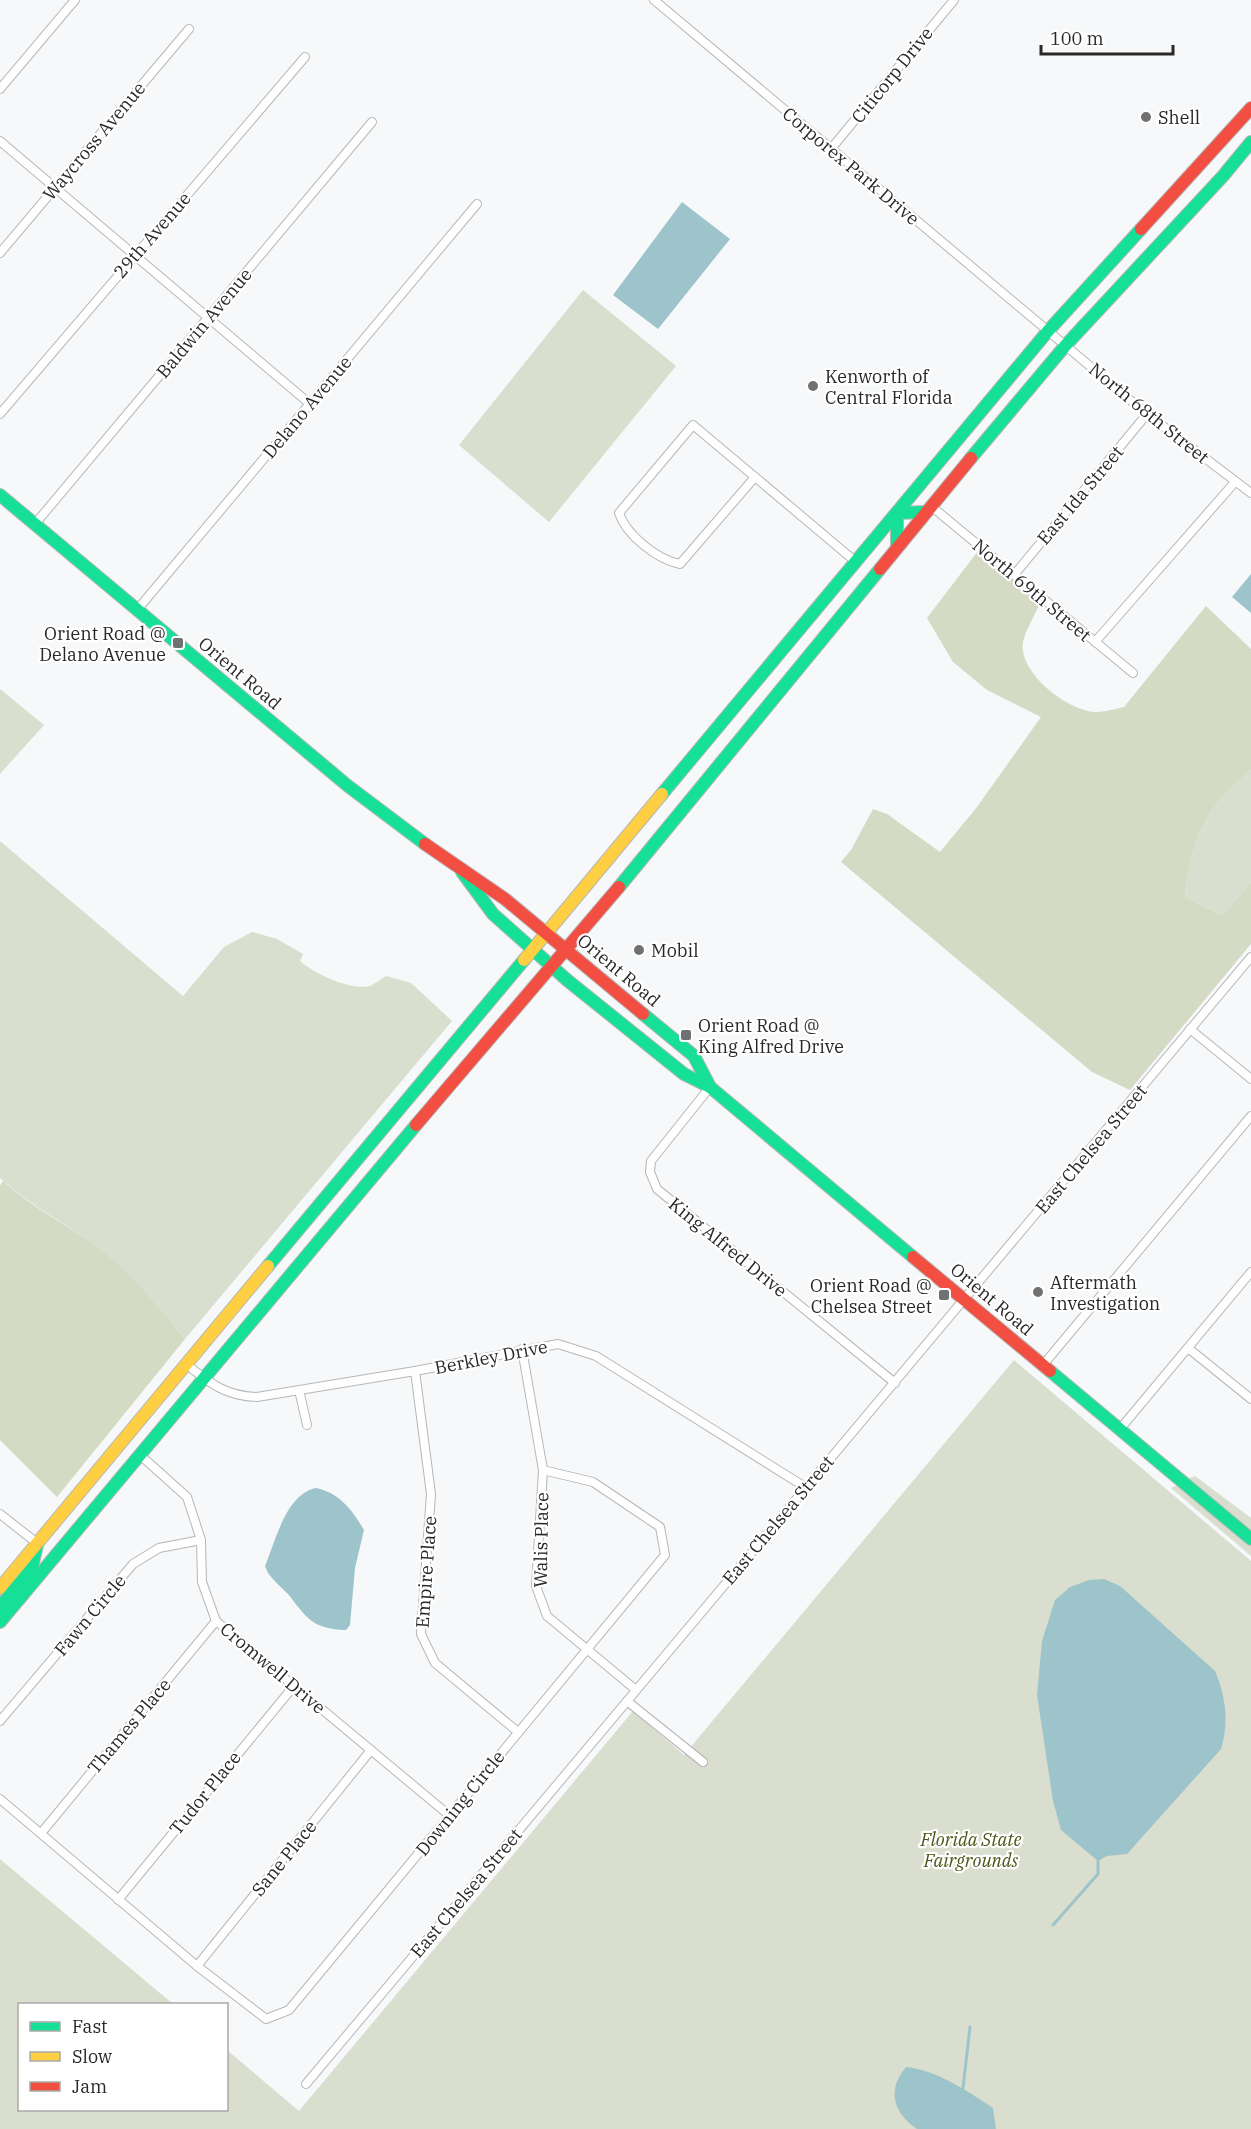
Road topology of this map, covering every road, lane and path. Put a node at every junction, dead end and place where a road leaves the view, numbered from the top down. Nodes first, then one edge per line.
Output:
1 (75, 0) edge
2 (654, 0) edge
3 (954, 0) edge
4 (189, 29) dead end
5 (305, 57) dead end
6 (0, 89) edge
7 (1251, 108) edge
8 (372, 122) dead end
9 (0, 141) edge
10 (1251, 141) edge
11 (830, 150) junction
12 (54, 188) junction
13 (477, 204) dead end
14 (0, 253) edge
15 (133, 256) junction
16 (208, 318) junction
17 (1048, 331) junction
18 (1065, 346) junction
19 (310, 404) junction
20 (0, 414) edge
21 (1147, 414) junction
22 (755, 477) junction
23 (1235, 482) junction
24 (1251, 493) edge
25 (0, 495) edge
26 (929, 509) junction
27 (897, 513) junction
28 (35, 524) junction
29 (897, 547) junction
30 (856, 562) junction
31 (1014, 575) junction
32 (137, 610) junction
33 (1095, 642) junction
34 (1133, 674) dead end
35 (462, 872) junction
36 (547, 934) junction
37 (534, 950) junction
38 (566, 950) junction
39 (1251, 957) edge
40 (551, 966) junction
41 (1190, 1029) junction
42 (1251, 1080) edge
43 (710, 1087) junction
44 (1251, 1116) edge
45 (1251, 1272) edge
46 (966, 1299) junction
47 (1188, 1347) junction
48 (522, 1349) junction
49 (186, 1364) junction
50 (1043, 1365) junction
51 (415, 1371) junction
52 (203, 1377) junction
53 (894, 1383) junction
54 (299, 1390) junction
55 (1251, 1399) edge
56 (307, 1425) dead end
57 (1120, 1429) junction
58 (139, 1454) junction
59 (543, 1470) junction
60 (806, 1487) junction
61 (0, 1514) edge
62 (69, 1538) junction
63 (1251, 1539) edge
64 (201, 1540) junction
65 (37, 1543) junction
66 (0, 1588) edge
67 (0, 1607) edge
68 (216, 1621) junction
69 (0, 1622) edge
70 (587, 1649) junction
71 (293, 1687) junction
72 (636, 1690) junction
73 (627, 1701) junction
74 (0, 1721) edge
75 (518, 1732) junction
76 (370, 1750) junction
77 (703, 1762) dead end
78 (0, 1799) edge
79 (450, 1816) junction
80 (42, 1832) junction
81 (118, 1900) junction
82 (197, 1966) junction
83 (306, 2084) dead end

1 - 6 street
2 - 11 street, Corporex Park Drive
3 - 11 street, Citicorp Drive
4 - 12 street, Waycross Avenue
5 - 15 street, 29th Avenue
7 - 17 main road
8 - 16 street, Baldwin Avenue
9 - 12 street
10 - 18 main road
11 - 17 street, Corporex Park Drive
12 - 14 street, Waycross Avenue
12 - 15 street
13 - 19 street, Delano Avenue
15 - 16 street
15 - 20 street, 29th Avenue
16 - 19 street
16 - 28 street, Baldwin Avenue
17 - 18 street, North 68th Street
17 - 27 main road
18 - 21 street, North 68th Street
18 - 26 main road
19 - 32 street, Delano Avenue
21 - 23 street, North 68th Street
21 - 31 street, East Ida Street
22 - 22 street
22 - 30 street
23 - 24 street, North 68th Street
23 - 33 street
25 - 28 main road, Orient Road
26 - 27 main road
26 - 29 main road
26 - 31 street, North 69th Street
27 - 29 main road
27 - 30 main road
28 - 32 main road, Orient Road
29 - 38 main road
30 - 36 main road
31 - 33 street, North 69th Street
32 - 35 main road, Orient Road
33 - 34 street, North 69th Street
35 - 36 main road, Orient Road
35 - 37 main road, Orient Road
36 - 37 main road
36 - 38 main road, Orient Road
37 - 40 main road, Orient Road
37 - 49 main road
38 - 40 main road
38 - 43 main road, Orient Road
39 - 41 street, East Chelsea Street
40 - 43 main road, Orient Road
40 - 52 main road
41 - 42 street
41 - 46 street, East Chelsea Street
43 - 46 main road, Orient Road
43 - 53 street, King Alfred Drive
44 - 50 street
45 - 47 street
46 - 50 main road, Orient Road
46 - 53 street, East Chelsea Street
47 - 55 street
47 - 57 street
48 - 51 street, Berkley Drive
48 - 59 street, Walis Place
48 - 60 street, Berkley Drive
49 - 52 street, Berkley Drive
49 - 65 main road
50 - 57 main road, Orient Road
51 - 54 street, Berkley Drive
51 - 75 street, Empire Place
52 - 54 street, Berkley Drive
52 - 58 main road
53 - 60 street, East Chelsea Street
54 - 56 street
57 - 63 main road, Orient Road
58 - 62 main road
58 - 64 street, Cromwell Drive
59 - 70 street, Walis Place
59 - 70 street, Downing Circle
60 - 72 street, East Chelsea Street
61 - 65 street
62 - 65 main road
62 - 69 main road
64 - 68 street, Cromwell Drive
64 - 74 street, Fawn Circle
65 - 66 main road
65 - 67 main road
68 - 71 street, Cromwell Drive
68 - 80 street, Thames Place
70 - 72 street, Walis Place
70 - 75 street, Downing Circle
71 - 76 street, Cromwell Drive
71 - 81 street, Tudor Place
72 - 73 street, East Chelsea Street
73 - 77 street
73 - 83 street, East Chelsea Street
75 - 79 street, Downing Circle
76 - 79 street, Cromwell Drive
76 - 82 street, Sane Place
78 - 80 street
79 - 82 street, Downing Circle
80 - 81 street
81 - 82 street, Downing Circle

